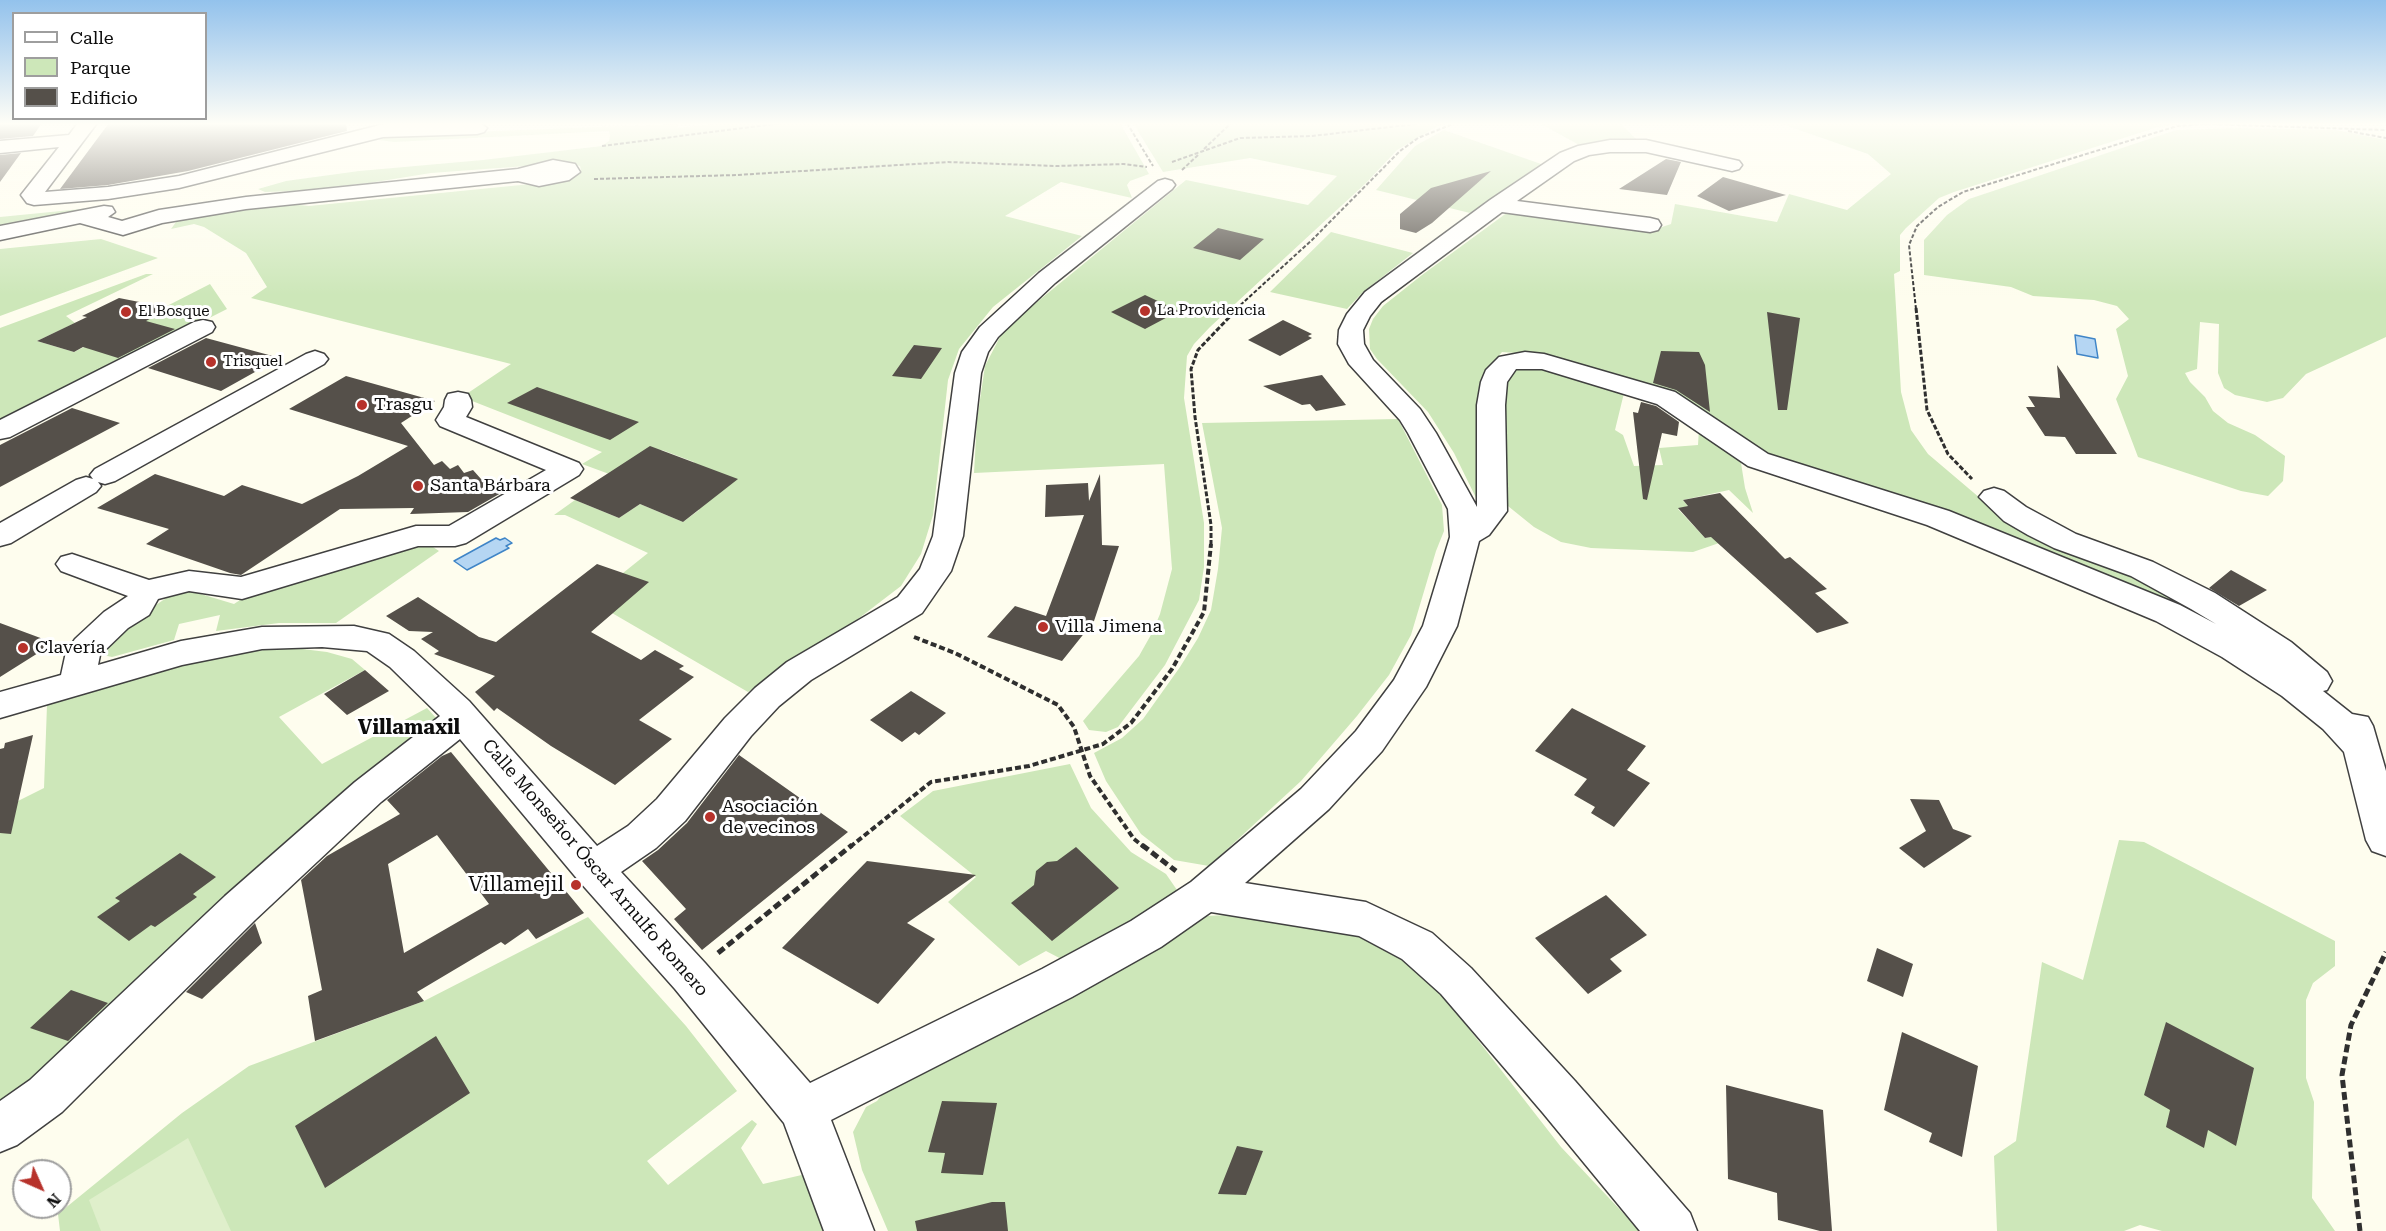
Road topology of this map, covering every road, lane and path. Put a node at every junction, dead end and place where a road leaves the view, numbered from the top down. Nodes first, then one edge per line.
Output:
1 (43, 180) edge
2 (184, 180) edge
3 (224, 180) edge
4 (465, 180) edge
5 (1151, 180) edge
6 (1371, 180) edge
7 (1533, 180) edge
8 (1999, 180) edge
9 (1498, 205) junction
10 (82, 217) junction
11 (1650, 225) dead end
12 (0, 233) edge
13 (203, 327) dead end
14 (315, 359) dead end
15 (458, 400) dead end
16 (0, 431) edge
17 (1994, 497) joint
18 (0, 536) edge
19 (1465, 537) junction
20 (72, 564) dead end
21 (147, 591) junction
22 (882, 623) junction
23 (77, 682) junction
24 (0, 705) edge
25 (464, 718) junction
26 (2360, 746) junction
27 (1082, 750) junction
28 (2386, 840) edge
29 (593, 869) junction
30 (1205, 894) junction
31 (2386, 952) edge
32 (690, 976) junction
33 (803, 1110) junction
34 (0, 1129) edge
35 (849, 1231) edge
36 (1672, 1231) edge
37 (2360, 1231) edge

1 - 2 street
3 - 10 street
4 - 10 street
5 - 22 street
6 - 27 path
7 - 9 street
8 - 17 path
9 - 11 street
9 - 19 street
10 - 12 street
13 - 16 street
14 - 18 street
15 - 21 street
17 - 26 street
19 - 26 street
19 - 30 street
20 - 21 street
21 - 23 street
22 - 27 path
22 - 29 street
23 - 24 street, Calle Monseñor Óscar Arnulfo Romero
23 - 25 street, Calle Monseñor Óscar Arnulfo Romero
25 - 29 street, Calle Monseñor Óscar Arnulfo Romero
25 - 34 street
26 - 28 street
27 - 30 path
27 - 32 path
29 - 32 street, Calle Monseñor Óscar Arnulfo Romero
30 - 33 street
30 - 36 street
31 - 37 path
32 - 33 street, Calle Monseñor Óscar Arnulfo Romero
33 - 35 street, Calle Monseñor Óscar Arnulfo Romero

